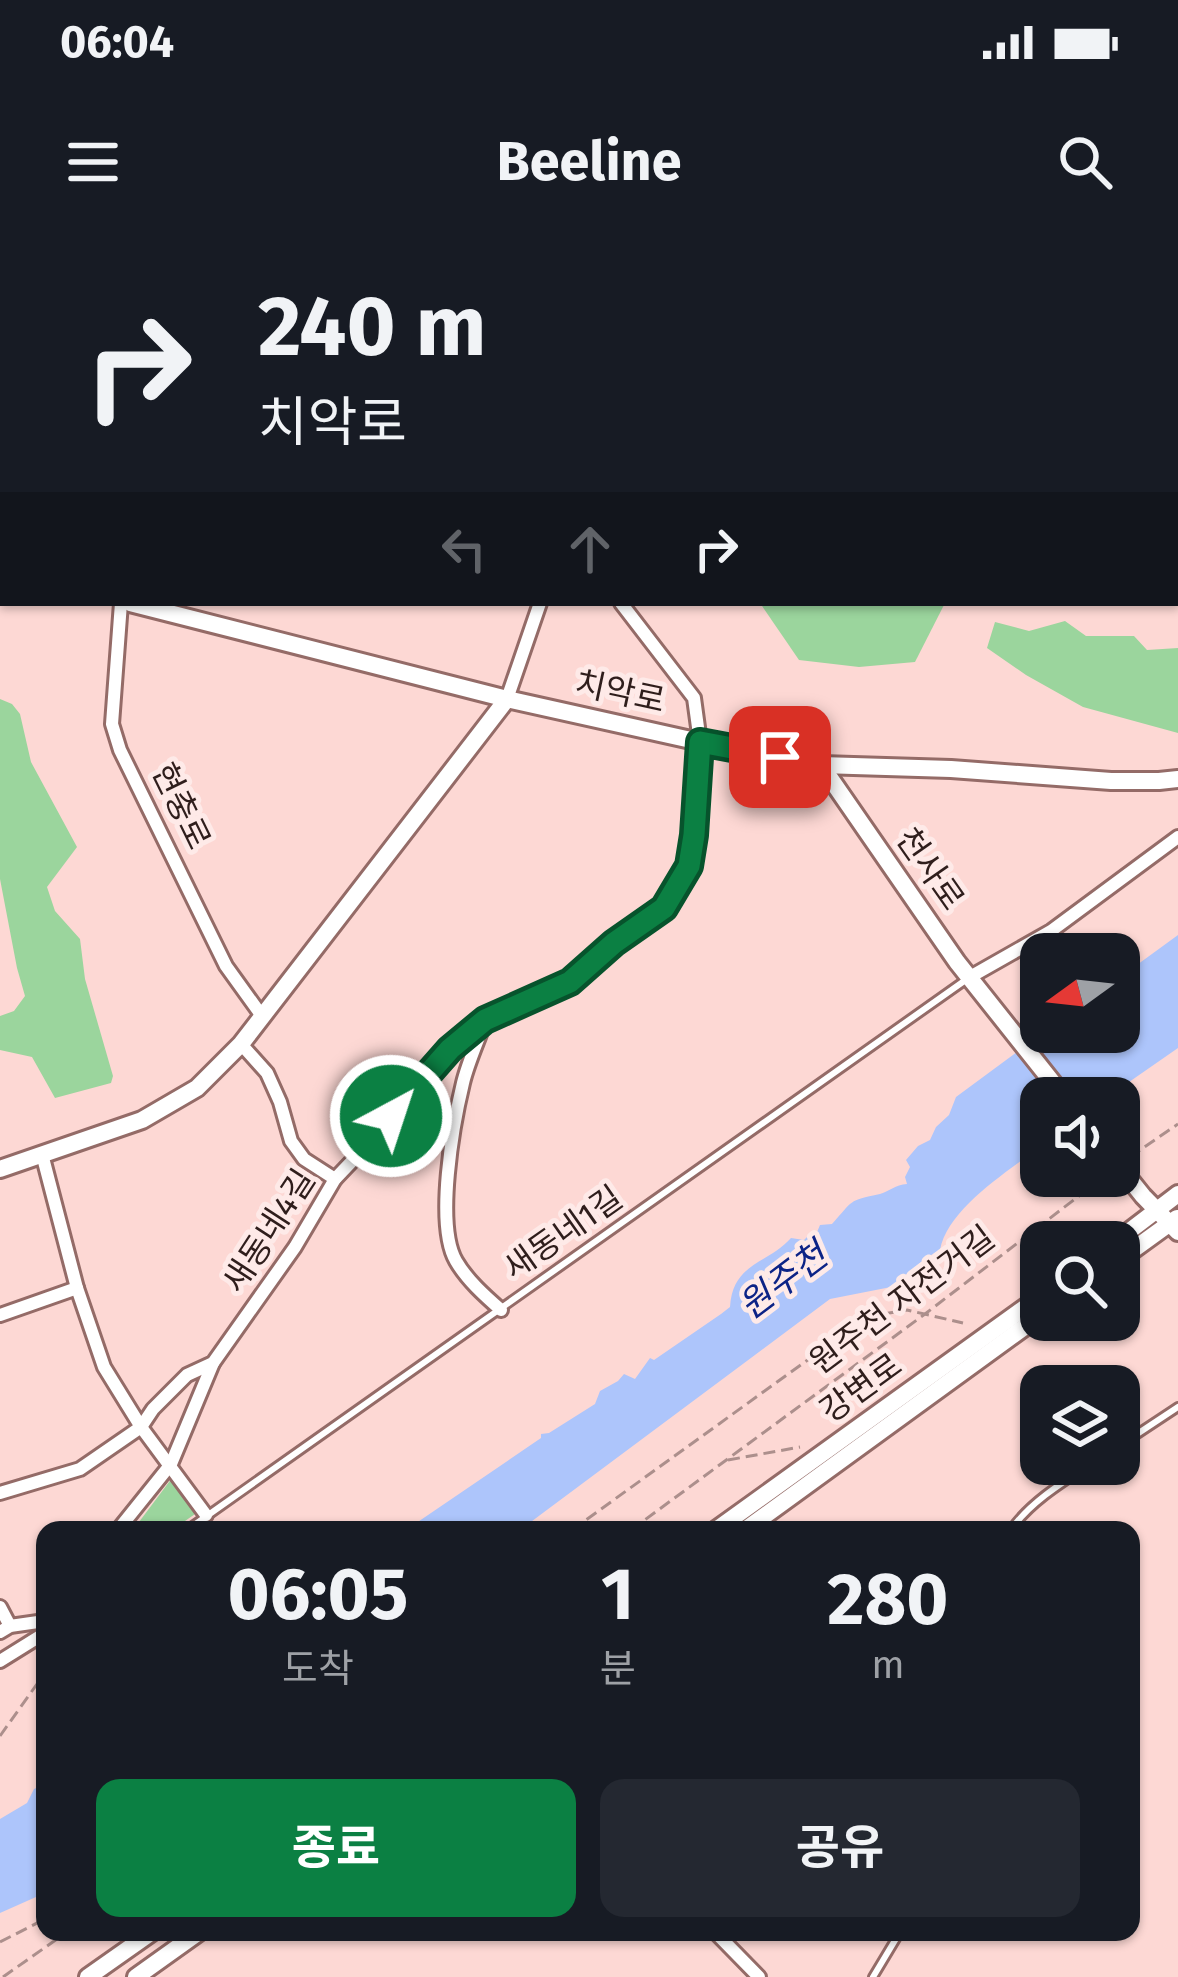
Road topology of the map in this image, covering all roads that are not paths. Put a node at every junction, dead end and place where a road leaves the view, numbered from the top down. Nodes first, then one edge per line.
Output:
1 (126, 606) edge
2 (138, 606) edge
3 (539, 606) edge
4 (623, 606) edge
5 (507, 699) junction
6 (700, 742) junction
7 (821, 765) junction
8 (1178, 778) edge
9 (1178, 837) edge
10 (970, 977) junction
11 (262, 1016) junction
12 (485, 1020) junction
13 (242, 1043) junction
14 (1048, 1077) edge
15 (42, 1154) junction
16 (0, 1169) edge
17 (334, 1179) junction
18 (1140, 1192) edge
19 (1178, 1194) edge
20 (1171, 1221) edge
21 (1140, 1233) edge
22 (1140, 1244) edge
23 (77, 1288) junction
24 (502, 1310) junction
25 (1020, 1311) edge
26 (0, 1315) edge
27 (1020, 1330) edge
28 (213, 1363) junction
29 (1178, 1407) edge
30 (141, 1427) junction
31 (1140, 1432) edge
32 (171, 1464) junction
33 (1060, 1485) edge
34 (0, 1493) edge
35 (206, 1515) junction
36 (125, 1521) edge
37 (198, 1521) edge
38 (728, 1521) edge
39 (757, 1521) edge
40 (1017, 1521) edge
41 (0, 1607) edge
42 (36, 1623) edge
43 (5, 1629) edge
44 (36, 1639) edge
45 (0, 1661) edge
46 (139, 1941) edge
47 (187, 1941) edge
48 (724, 1941) edge
49 (895, 1941) edge
50 (88, 1977) edge
51 (136, 1977) edge
52 (759, 1977) edge
53 (873, 1977) edge

1 - 11 street, 현충로
2 - 5 street, 치악로
3 - 5 street
4 - 6 street, 새동네4길
5 - 6 street, 치악로
5 - 11 street
6 - 7 street, 치악로
6 - 12 street, 새동네4길
7 - 8 street, 치악로
7 - 10 street, 천사로
9 - 10 street
10 - 14 street, 천사로
10 - 24 lane, 새동네1길
11 - 13 street
12 - 17 street, 새동네4길
12 - 24 street
13 - 15 street
13 - 17 street
15 - 16 street
15 - 23 street
17 - 28 street, 새동네4길
18 - 20 street
19 - 20 street
20 - 21 street
20 - 22 street
23 - 26 street
23 - 30 street
24 - 35 lane, 새동네1길
25 - 38 street, 강변로
27 - 39 street, 강변로
28 - 30 street, 새동네4길
28 - 32 street
29 - 31 lane
30 - 32 street
30 - 34 street, 새동네4길
32 - 35 street
32 - 36 street
33 - 40 lane
35 - 37 lane, 새동네1길
41 - 43 street
42 - 43 street
44 - 45 street
46 - 50 street
47 - 51 street
48 - 52 street
49 - 53 lane

